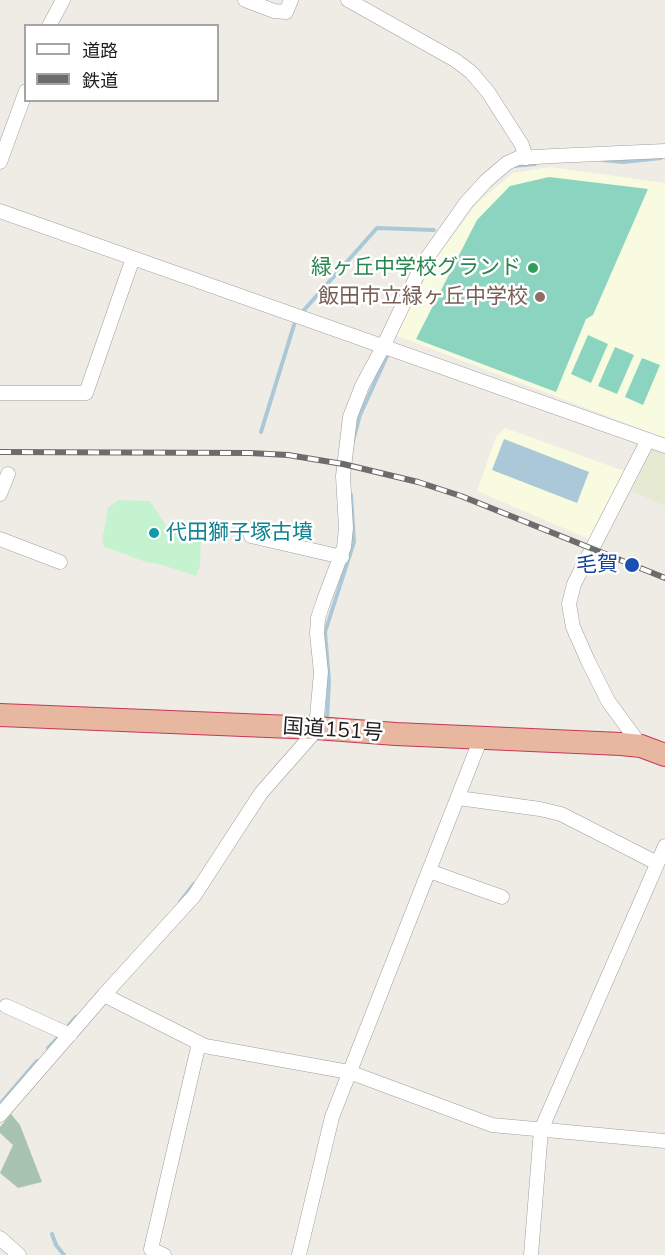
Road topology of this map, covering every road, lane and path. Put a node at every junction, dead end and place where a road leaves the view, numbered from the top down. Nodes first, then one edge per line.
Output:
1 (63, 0) edge
2 (245, 0) edge
3 (291, 0) edge
4 (348, 0) edge
5 (50, 24) edge
6 (24, 96) edge
7 (665, 151) edge
8 (526, 158) junction
9 (0, 162) edge
10 (0, 211) edge
11 (133, 258) junction
12 (383, 347) junction
13 (0, 393) edge
14 (648, 440) junction
15 (665, 446) edge
16 (8, 474) dead end
17 (0, 494) edge
18 (251, 536) dead end
19 (0, 539) edge
20 (342, 557) junction
21 (60, 562) dead end
22 (0, 715) edge
23 (316, 728) junction
24 (481, 738) junction
25 (641, 746) junction
26 (665, 755) edge
27 (458, 798) junction
28 (665, 846) edge
29 (657, 864) junction
30 (429, 871) junction
31 (502, 897) dead end
32 (104, 995) junction
33 (6, 1006) dead end
34 (70, 1035) junction
35 (199, 1043) junction
36 (349, 1072) junction
37 (0, 1115) edge
38 (541, 1130) junction
39 (665, 1141) edge
40 (0, 1238) edge
41 (154, 1253) edge
42 (19, 1255) edge
43 (299, 1255) edge
44 (531, 1255) edge

1 - 5 street
2 - 3 street
4 - 8 street
6 - 9 street
7 - 8 street
8 - 12 street
10 - 11 street
11 - 12 street
11 - 13 street
12 - 14 street
12 - 20 street
14 - 15 street
14 - 25 street
16 - 17 street
18 - 20 street
19 - 21 street
20 - 23 street
22 - 23 highway, 国道151号
23 - 24 highway, 国道151号
23 - 32 street
24 - 25 highway, 国道151号
24 - 27 street
25 - 26 highway, 国道151号
27 - 29 street
27 - 30 street
28 - 29 street
29 - 38 street
30 - 31 street
30 - 36 street
32 - 34 street
32 - 35 street
33 - 34 street
34 - 37 street
35 - 36 street
35 - 41 street
36 - 38 street
36 - 43 street
38 - 39 street
38 - 44 street
40 - 42 street

